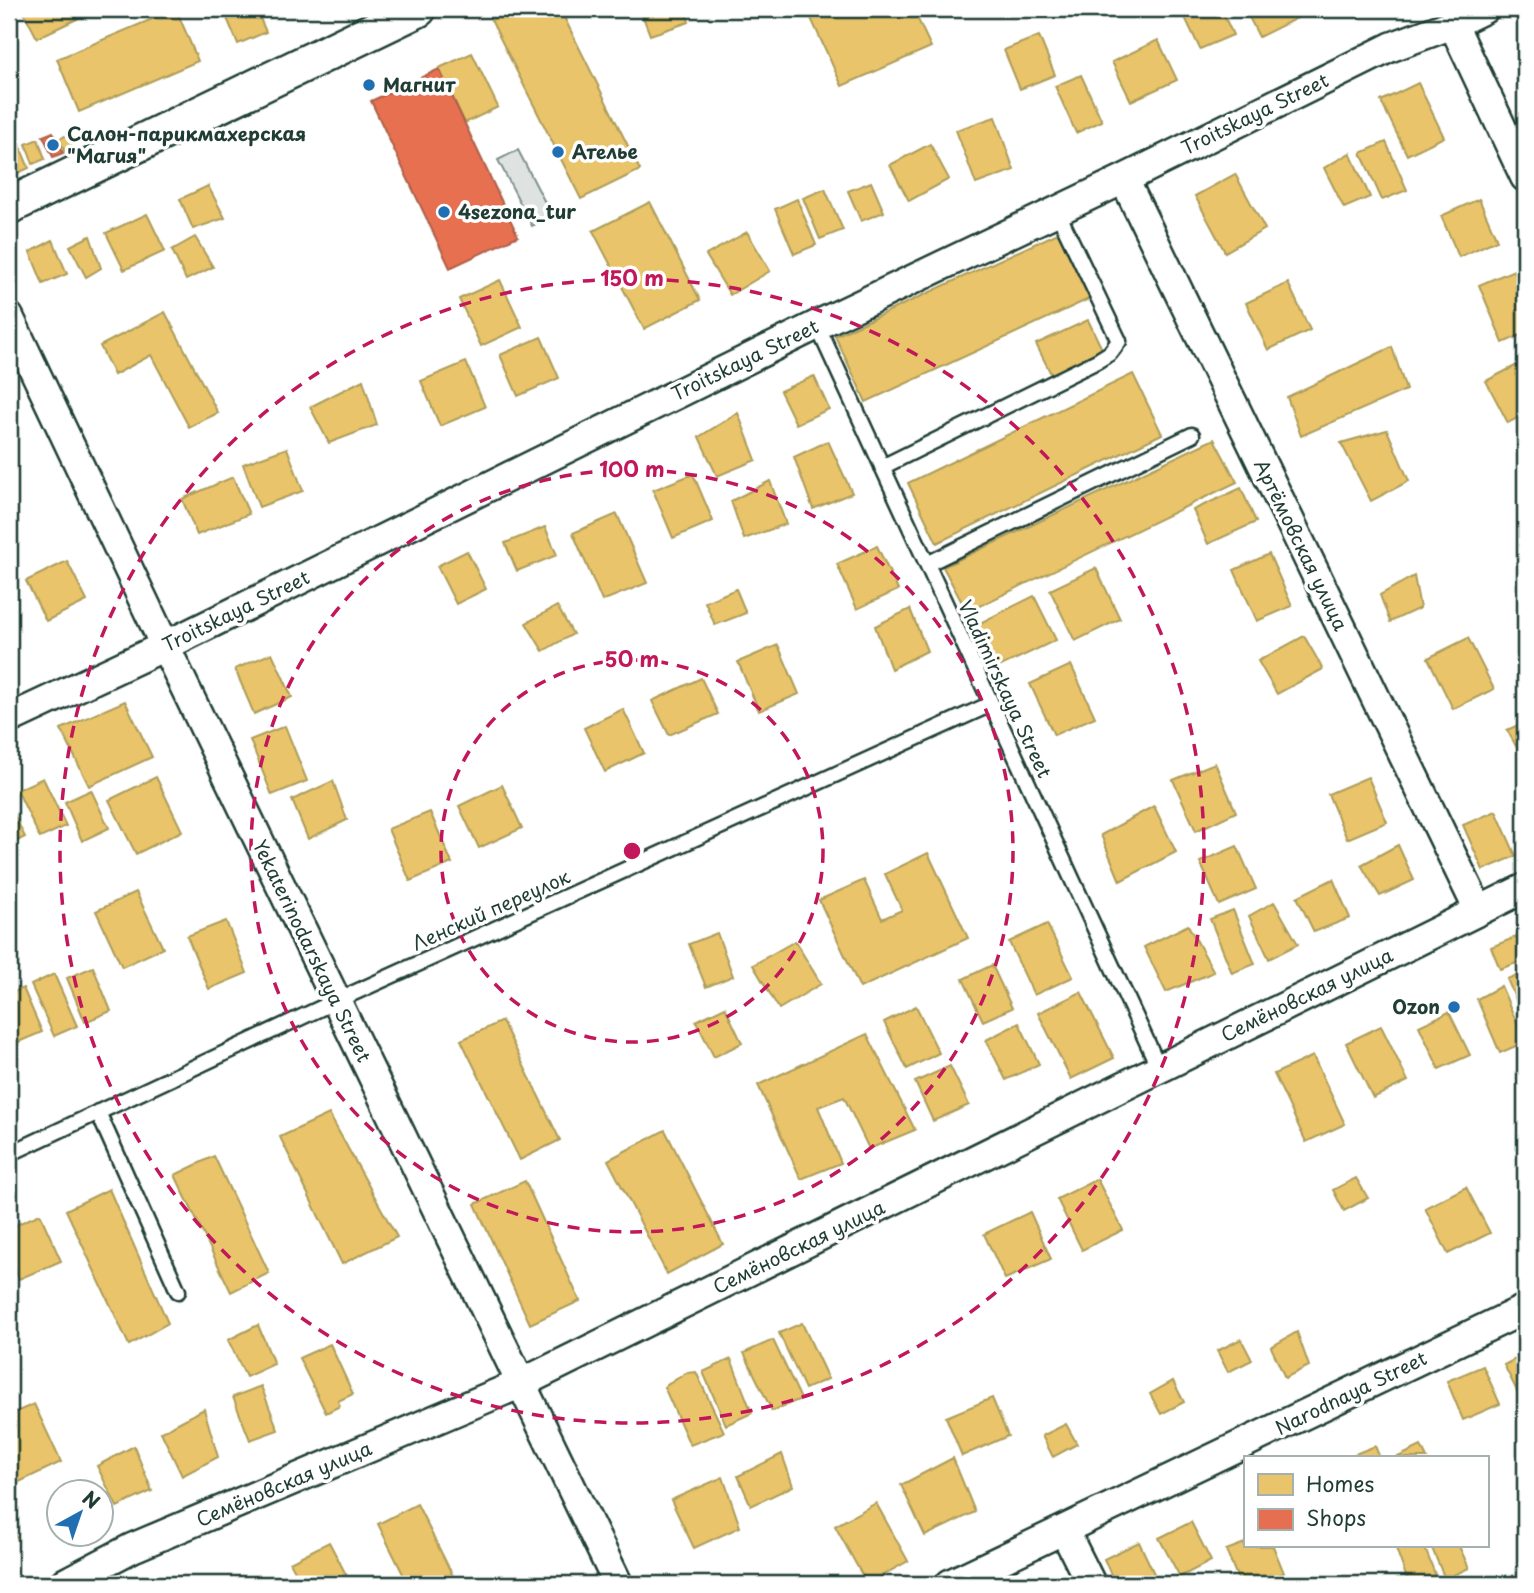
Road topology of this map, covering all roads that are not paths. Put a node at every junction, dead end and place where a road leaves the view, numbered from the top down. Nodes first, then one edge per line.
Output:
1 (418, 9) edge
2 (1484, 9) edge
3 (1453, 24) junction
4 (1525, 177) edge
5 (1124, 179) junction
6 (9, 206) edge
7 (1057, 211) junction
8 (9, 317) edge
9 (817, 325) junction
10 (1192, 435) dead end
11 (883, 467) junction
12 (927, 564) junction
13 (164, 646) junction
14 (991, 704) junction
15 (9, 719) edge
16 (1525, 888) edge
17 (1479, 911) junction
18 (336, 1002) junction
19 (1159, 1068) junction
20 (98, 1112) junction
21 (9, 1154) edge
22 (178, 1291) dead end
23 (1525, 1309) edge
24 (522, 1383) junction
25 (1064, 1530) junction
26 (63, 1584) edge
27 (618, 1584) edge
28 (950, 1584) edge
29 (1091, 1584) edge

1 - 6 street
2 - 3 street, Troitskaya Street
3 - 4 street
3 - 5 street, Troitskaya Street
5 - 7 street, Troitskaya Street
5 - 17 street, Артёмовская улица
7 - 9 street, Troitskaya Street
7 - 11 lane
8 - 13 street, Yekaterinodarskaya Street
9 - 11 lane, Vladimirskaya Street
9 - 13 street, Troitskaya Street
10 - 12 lane
11 - 12 lane, Vladimirskaya Street
12 - 14 lane, Vladimirskaya Street
13 - 15 street, Troitskaya Street
13 - 18 street, Yekaterinodarskaya Street
14 - 18 lane, Ленский переулок
14 - 19 lane, Vladimirskaya Street
16 - 17 street, Семёновская улица
17 - 19 street, Семёновская улица
18 - 20 lane, Ленский переулок
18 - 24 street, Yekaterinodarskaya Street
19 - 24 street, Семёновская улица
20 - 21 lane, Ленский переулок
20 - 22 lane
23 - 25 street, Narodnaya Street
24 - 26 street, Семёновская улица
24 - 27 street, Yekaterinodarskaya Street
25 - 28 street, Narodnaya Street
25 - 29 street

